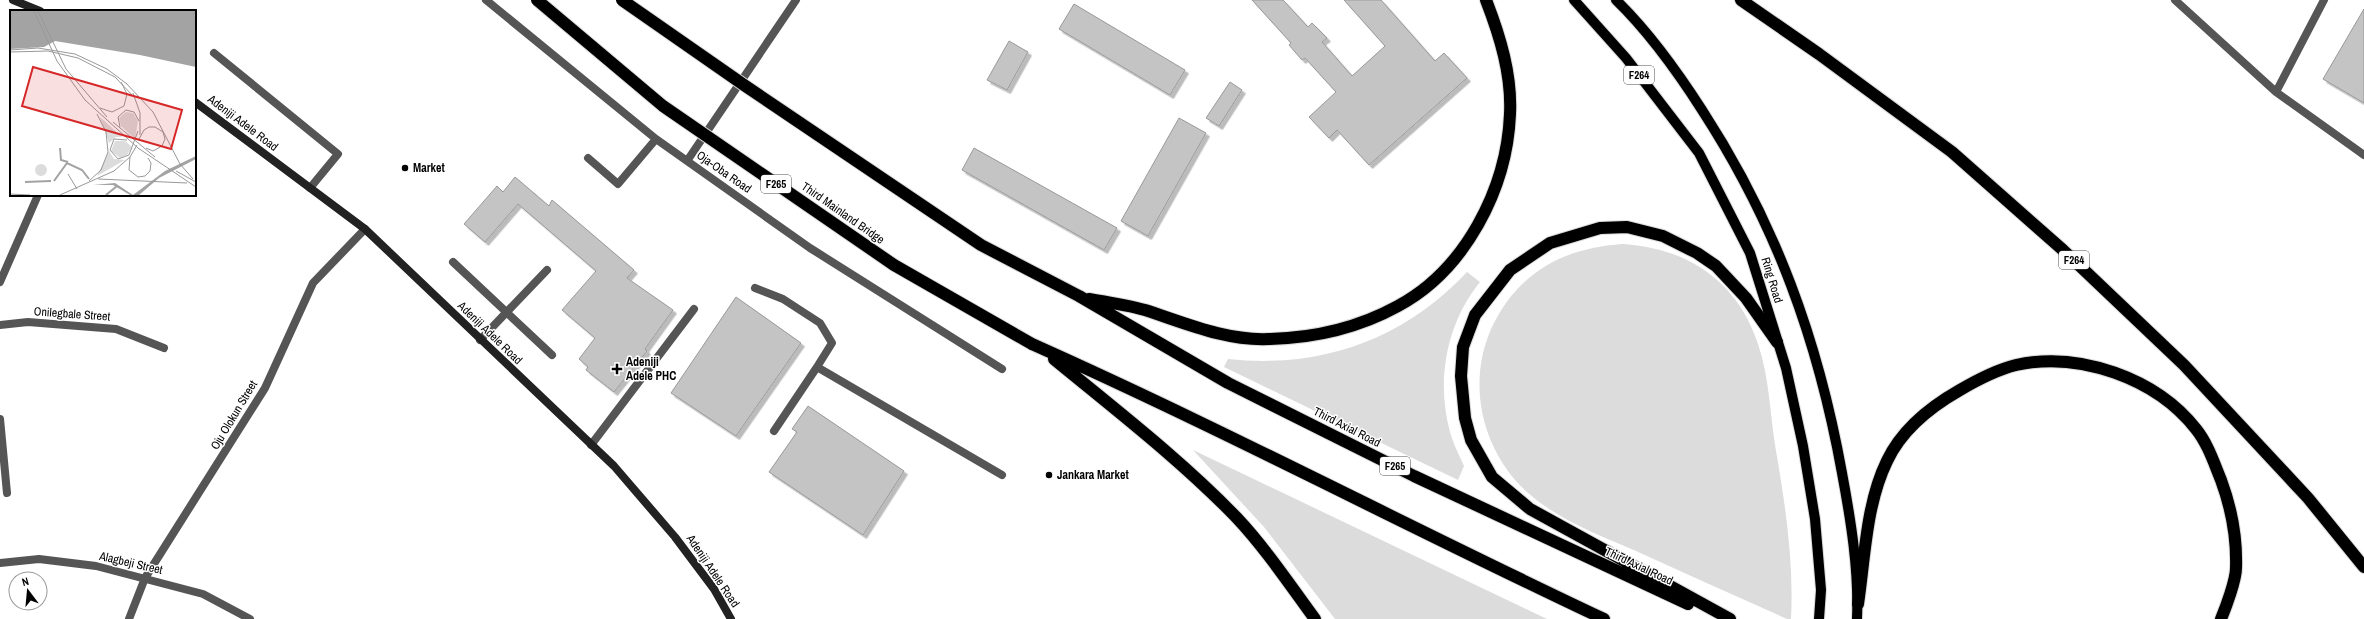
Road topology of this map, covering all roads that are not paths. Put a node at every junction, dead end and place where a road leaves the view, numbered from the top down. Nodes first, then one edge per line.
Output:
1 (13, 0) edge
2 (486, 0) edge
3 (537, 0) edge
4 (622, 0) edge
5 (796, 0) edge
6 (1486, 0) edge
7 (1574, 0) edge
8 (1616, 0) edge
9 (1741, 0) edge
10 (2175, 0) edge
11 (2324, 0) edge
12 (38, 10) edge
13 (214, 53) dead end
14 (2276, 92) junction
15 (196, 103) edge
16 (656, 139) junction
17 (2364, 155) edge
18 (588, 158) dead end
19 (687, 161) junction
20 (310, 188) junction
21 (38, 196) edge
22 (365, 229) junction
23 (453, 262) dead end
24 (547, 270) dead end
25 (0, 282) edge
26 (755, 288) dead end
27 (1079, 296) junction
28 (694, 309) dead end
29 (506, 312) junction
30 (0, 325) edge
31 (480, 340) junction
32 (1777, 342) junction
33 (1035, 346) junction
34 (164, 348) dead end
35 (552, 355) dead end
36 (817, 367) junction
37 (1002, 369) dead end
38 (0, 419) edge
39 (774, 431) dead end
40 (591, 445) junction
41 (1002, 476) dead end
42 (7, 493) dead end
43 (0, 563) edge
44 (2364, 567) edge
45 (144, 578) junction
46 (1858, 604) junction
47 (130, 619) edge
48 (250, 619) edge
49 (731, 619) edge
50 (1315, 619) edge
51 (1604, 619) edge
52 (1720, 619) edge
53 (1730, 619) edge
54 (1819, 619) edge
55 (1857, 619) edge
56 (2222, 619) edge

1 - 12 street
2 - 16 street, Oja-Oba Road
3 - 33 highway, Third Mainland Bridge / F265, bridge
4 - 27 highway, F265, bridge
5 - 19 street
6 - 27 highway
7 - 32 main road, Ring Road / F264
8 - 46 main road, Ring Road
9 - 44 highway, F264
10 - 14 street
11 - 14 street
13 - 20 street
14 - 17 street
15 - 20 street, Adeniji Adele Road
16 - 18 street
16 - 19 street, Oja-Oba Road
19 - 37 street, Oja-Oba Road
20 - 22 street, Adeniji Adele Road
21 - 25 street
22 - 31 street, Adeniji Adele Road
22 - 45 street, Oju Olokun Street
23 - 29 street
24 - 29 street
26 - 36 street
27 - 52 highway, Third Axial Road / F265
28 - 40 street
29 - 31 street
29 - 35 street
30 - 34 street, Onilegbale Street
31 - 40 street, Adeniji Adele Road
32 - 53 highway
32 - 54 main road, Ring Road / F264
33 - 50 highway
33 - 51 highway, F265
36 - 39 street
36 - 41 street
38 - 42 street
40 - 49 street, Adeniji Adele Road
43 - 45 street, Alagbeji Street
45 - 47 street, Oju Olokun Street
45 - 48 street, Alagbeji Street
46 - 55 main road, Ring Road
46 - 56 highway

